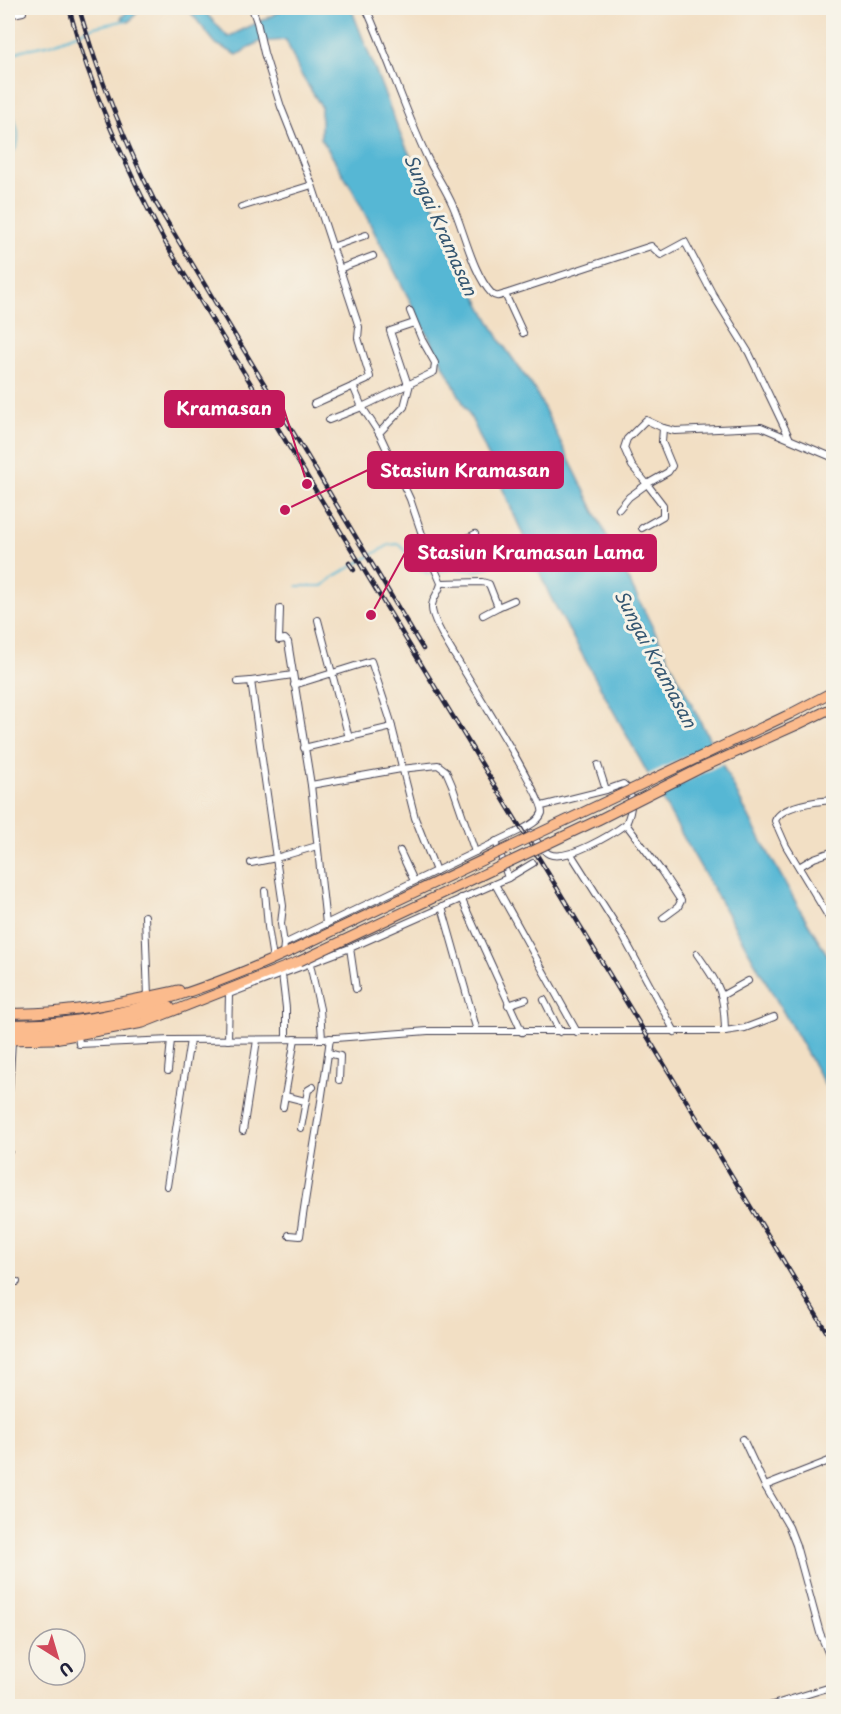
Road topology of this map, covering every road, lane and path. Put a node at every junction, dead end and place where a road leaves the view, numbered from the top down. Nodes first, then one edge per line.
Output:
1 (252, 8) edge
2 (366, 8) edge
3 (23, 12) dead end
4 (8, 15) edge
5 (312, 185) junction
6 (241, 207) dead end
7 (366, 235) dead end
8 (332, 247) junction
9 (373, 256) dead end
10 (339, 269) junction
11 (505, 294) junction
12 (410, 311) dead end
13 (414, 323) junction
14 (523, 333) dead end
15 (409, 384) junction
16 (353, 386) junction
17 (314, 404) dead end
18 (362, 407) junction
19 (329, 420) dead end
20 (663, 428) junction
21 (379, 433) junction
22 (789, 437) junction
23 (834, 458) edge
24 (647, 484) junction
25 (619, 509) dead end
26 (642, 528) dead end
27 (475, 534) dead end
28 (430, 558) junction
29 (440, 580) junction
30 (514, 600) dead end
31 (498, 607) junction
32 (280, 609) dead end
33 (483, 615) dead end
34 (318, 620) dead end
35 (332, 674) junction
36 (293, 675) junction
37 (251, 681) junction
38 (238, 682) dead end
39 (294, 685) junction
40 (834, 691) edge
41 (834, 707) edge
42 (392, 727) junction
43 (349, 738) junction
44 (304, 748) junction
45 (834, 752) edge
46 (598, 765) dead end
47 (401, 769) junction
48 (834, 782) edge
49 (311, 785) junction
50 (606, 790) junction
51 (834, 800) edge
52 (542, 806) junction
53 (626, 824) junction
54 (526, 827) junction
55 (496, 841) junction
56 (317, 846) junction
57 (400, 851) dead end
58 (834, 851) edge
59 (475, 852) junction
60 (571, 854) junction
61 (276, 858) junction
62 (251, 863) dead end
63 (533, 863) dead end
64 (799, 867) junction
65 (436, 871) junction
66 (508, 878) junction
67 (414, 881) junction
68 (495, 884) junction
69 (265, 891) dead end
70 (461, 898) junction
71 (442, 907) junction
72 (830, 912) edge
73 (145, 916) dead end
74 (663, 918) dead end
75 (326, 924) junction
76 (834, 926) edge
77 (350, 948) junction
78 (286, 950) junction
79 (696, 954) dead end
80 (273, 959) junction
81 (310, 964) junction
82 (282, 974) junction
83 (748, 981) dead end
84 (356, 988) dead end
85 (227, 992) junction
86 (723, 995) junction
87 (526, 999) dead end
88 (544, 1000) dead end
89 (147, 1005) junction
90 (508, 1005) junction
91 (8, 1013) edge
92 (774, 1017) dead end
93 (8, 1024) edge
94 (725, 1031) junction
95 (477, 1032) junction
96 (522, 1032) junction
97 (560, 1032) junction
98 (577, 1032) junction
99 (675, 1032) junction
100 (78, 1035) junction
101 (9, 1037) edge
102 (330, 1038) junction
103 (286, 1039) junction
104 (322, 1039) junction
105 (171, 1040) junction
106 (190, 1040) junction
107 (228, 1040) junction
108 (257, 1040) junction
109 (295, 1040) junction
110 (328, 1053) junction
111 (168, 1071) dead end
112 (339, 1080) dead end
113 (313, 1087) dead end
114 (285, 1096) junction
115 (305, 1101) junction
116 (283, 1107) dead end
117 (301, 1128) dead end
118 (243, 1131) dead end
119 (9, 1151) dead end
120 (167, 1186) dead end
121 (289, 1235) dead end
122 (8, 1281) edge
123 (17, 1282) dead end
124 (743, 1439) dead end
125 (834, 1459) edge
126 (765, 1486) junction
127 (834, 1667) edge
128 (834, 1686) edge
129 (769, 1707) edge

1 - 5 street
2 - 11 street
3 - 4 street
5 - 6 street
5 - 8 street
7 - 8 street
8 - 10 street
9 - 10 street
10 - 16 street
11 - 14 street
11 - 22 street
12 - 13 street
13 - 15 street
13 - 15 street
15 - 18 street
15 - 21 street
16 - 17 street
16 - 18 street
18 - 19 street
18 - 21 street
20 - 22 street
20 - 24 street
20 - 24 street
21 - 28 street
22 - 23 street
24 - 25 street
24 - 26 street
27 - 28 street
28 - 29 street
29 - 31 street
29 - 52 street
30 - 31 street
31 - 33 street
32 - 36 street
34 - 35 street
35 - 39 street
35 - 42 street
35 - 43 street
36 - 37 street
36 - 39 street
37 - 38 street
37 - 61 street
39 - 44 street
40 - 78 highway, bridge
41 - 85 highway, bridge
42 - 43 street
42 - 47 street
43 - 44 street
44 - 49 street
45 - 48 street
46 - 50 street
47 - 49 street
47 - 59 street
47 - 65 street
49 - 56 street
50 - 52 street
50 - 53 street
51 - 64 street
52 - 54 street
53 - 60 street
53 - 74 street
54 - 55 street
54 - 60 street
55 - 59 street
55 - 66 street
56 - 61 street
56 - 75 street
57 - 67 street
58 - 64 street
59 - 65 street
60 - 99 street
61 - 62 street
61 - 78 street
63 - 66 street
64 - 72 street
65 - 67 street
66 - 68 street
67 - 75 street
68 - 70 street
68 - 98 street
69 - 80 street
70 - 71 street
70 - 90 street
71 - 77 street
71 - 95 street
72 - 76 street
73 - 89 street
75 - 78 street
77 - 81 street
77 - 84 street
78 - 80 highway
79 - 86 street
80 - 89 highway
81 - 82 street
81 - 104 street
82 - 85 street
82 - 103 street
83 - 86 street
85 - 89 highway
85 - 100 highway
85 - 107 street
86 - 94 street
87 - 90 street
88 - 97 street
89 - 91 highway
89 - 93 highway
89 - 101 highway
90 - 96 street
92 - 94 street
94 - 99 street
95 - 96 street
95 - 102 street
96 - 97 street
97 - 98 street
98 - 99 street
100 - 101 highway
100 - 105 street
101 - 119 street
102 - 104 street
102 - 110 street
103 - 108 street
103 - 109 street
104 - 109 street
105 - 106 street
105 - 111 street
106 - 107 street
106 - 120 street
107 - 108 street
108 - 118 street
109 - 114 street
110 - 112 street
110 - 121 street
113 - 115 street
114 - 115 street
114 - 116 street
115 - 117 street
122 - 123 street
124 - 126 street
125 - 126 street
126 - 127 street
128 - 129 street

